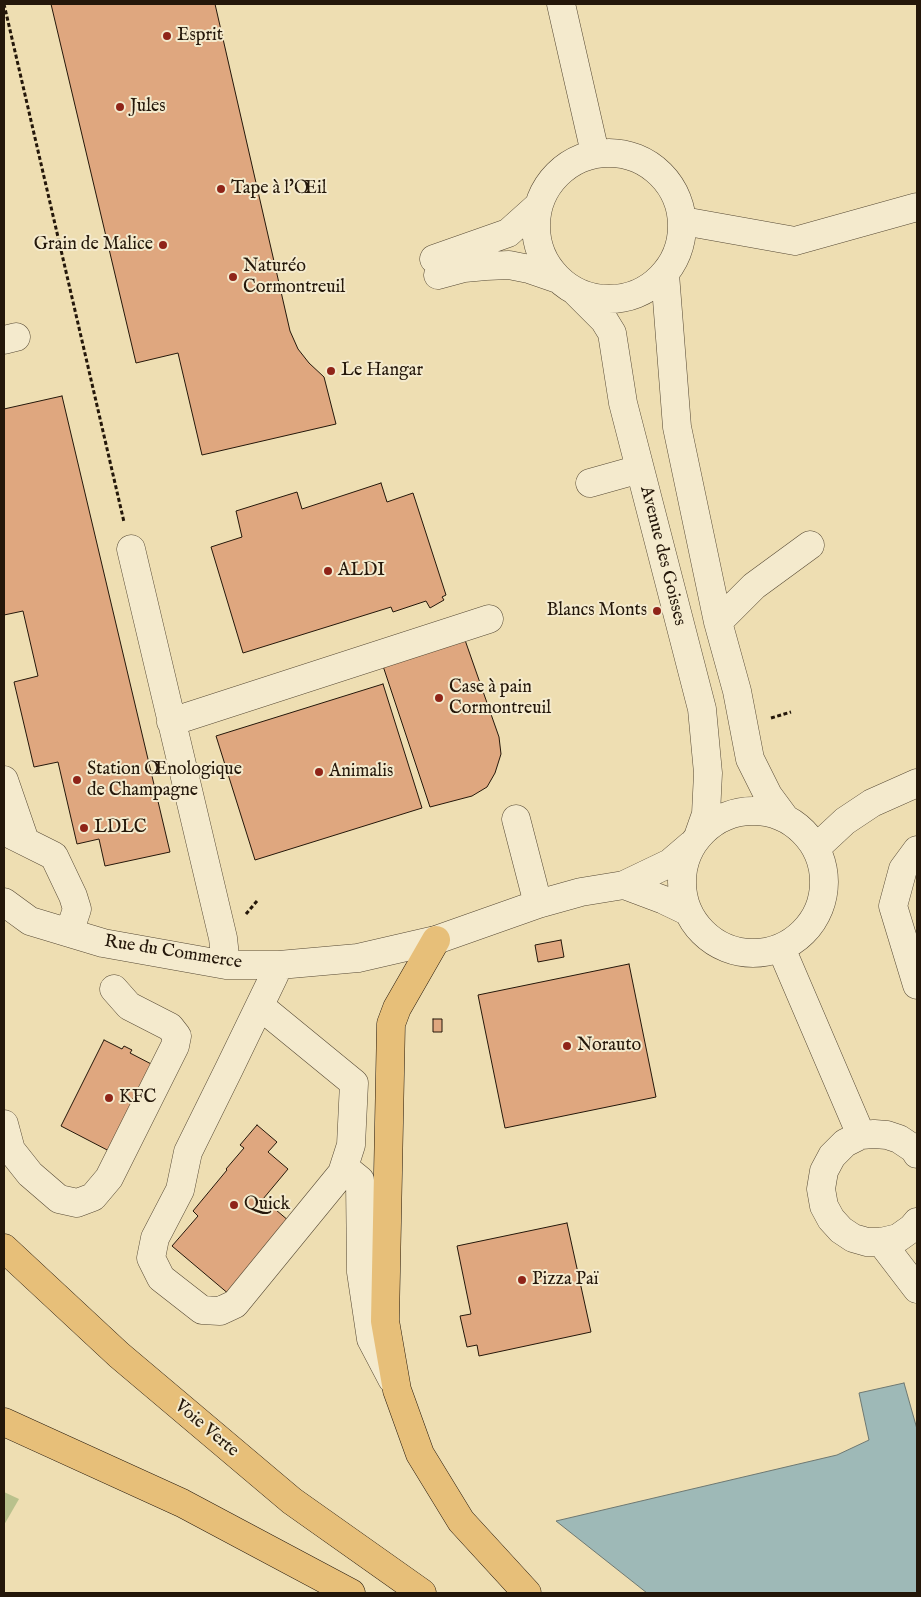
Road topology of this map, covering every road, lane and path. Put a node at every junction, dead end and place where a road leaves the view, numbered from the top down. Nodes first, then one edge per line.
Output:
1 (4, 4) edge
2 (561, 4) edge
3 (595, 153) junction
4 (538, 207) junction
5 (917, 207) edge
6 (683, 221) junction
7 (665, 274) junction
8 (567, 285) junction
9 (640, 469) junction
10 (590, 483) dead end
11 (810, 545) dead end
12 (131, 548) joint
13 (489, 619) dead end
14 (718, 622) junction
15 (172, 722) junction
16 (4, 780) edge
17 (917, 783) edge
18 (785, 818) junction
19 (516, 819) dead end
20 (14, 836) edge
21 (695, 840) junction
22 (816, 848) junction
23 (913, 865) edge
24 (624, 885) junction
25 (4, 902) edge
26 (538, 904) junction
27 (687, 911) junction
28 (17, 922) edge
29 (69, 933) junction
30 (436, 940) junction
31 (781, 948) junction
32 (226, 965) junction
33 (280, 966) junction
34 (917, 985) edge
35 (114, 989) dead end
36 (260, 1006) junction
37 (4, 1124) edge
38 (860, 1135) junction
39 (911, 1144) edge
40 (344, 1167) junction
41 (917, 1222) edge
42 (881, 1242) junction
43 (4, 1248) edge
44 (4, 1270) edge
45 (917, 1289) edge
46 (397, 1390) junction
47 (4, 1422) edge
48 (351, 1593) edge
49 (393, 1593) edge
50 (422, 1593) edge
51 (527, 1593) edge

1 - 12 path
2 - 3 street
3 - 4 street
3 - 6 street
4 - 8 street
4 - 8 street
5 - 6 street
6 - 7 street
7 - 8 street
7 - 14 street
8 - 9 street, Avenue des Goisses
9 - 10 street
9 - 21 street, Avenue des Goisses
11 - 14 street
12 - 15 street
13 - 15 street
14 - 18 street
15 - 32 street
16 - 20 street
17 - 22 street
18 - 21 street
18 - 22 street
19 - 26 street
20 - 29 street
21 - 24 street
21 - 27 street
22 - 31 street
23 - 34 street
24 - 26 street, Rue du Commerce
24 - 27 street
25 - 28 street, Rue du Commerce
26 - 30 street, Rue du Commerce
27 - 31 street
28 - 29 street, Rue du Commerce
29 - 32 street, Rue du Commerce
30 - 33 street, Rue du Commerce
30 - 46 main road
31 - 38 street
32 - 33 street, Rue du Commerce
33 - 36 street
35 - 37 street
36 - 40 street
36 - 40 street
38 - 39 street
38 - 42 street
40 - 46 street
41 - 42 street
42 - 45 street
43 - 50 main road, Voie Verte
44 - 49 main road, Voie Verte
46 - 51 main road
47 - 48 main road

